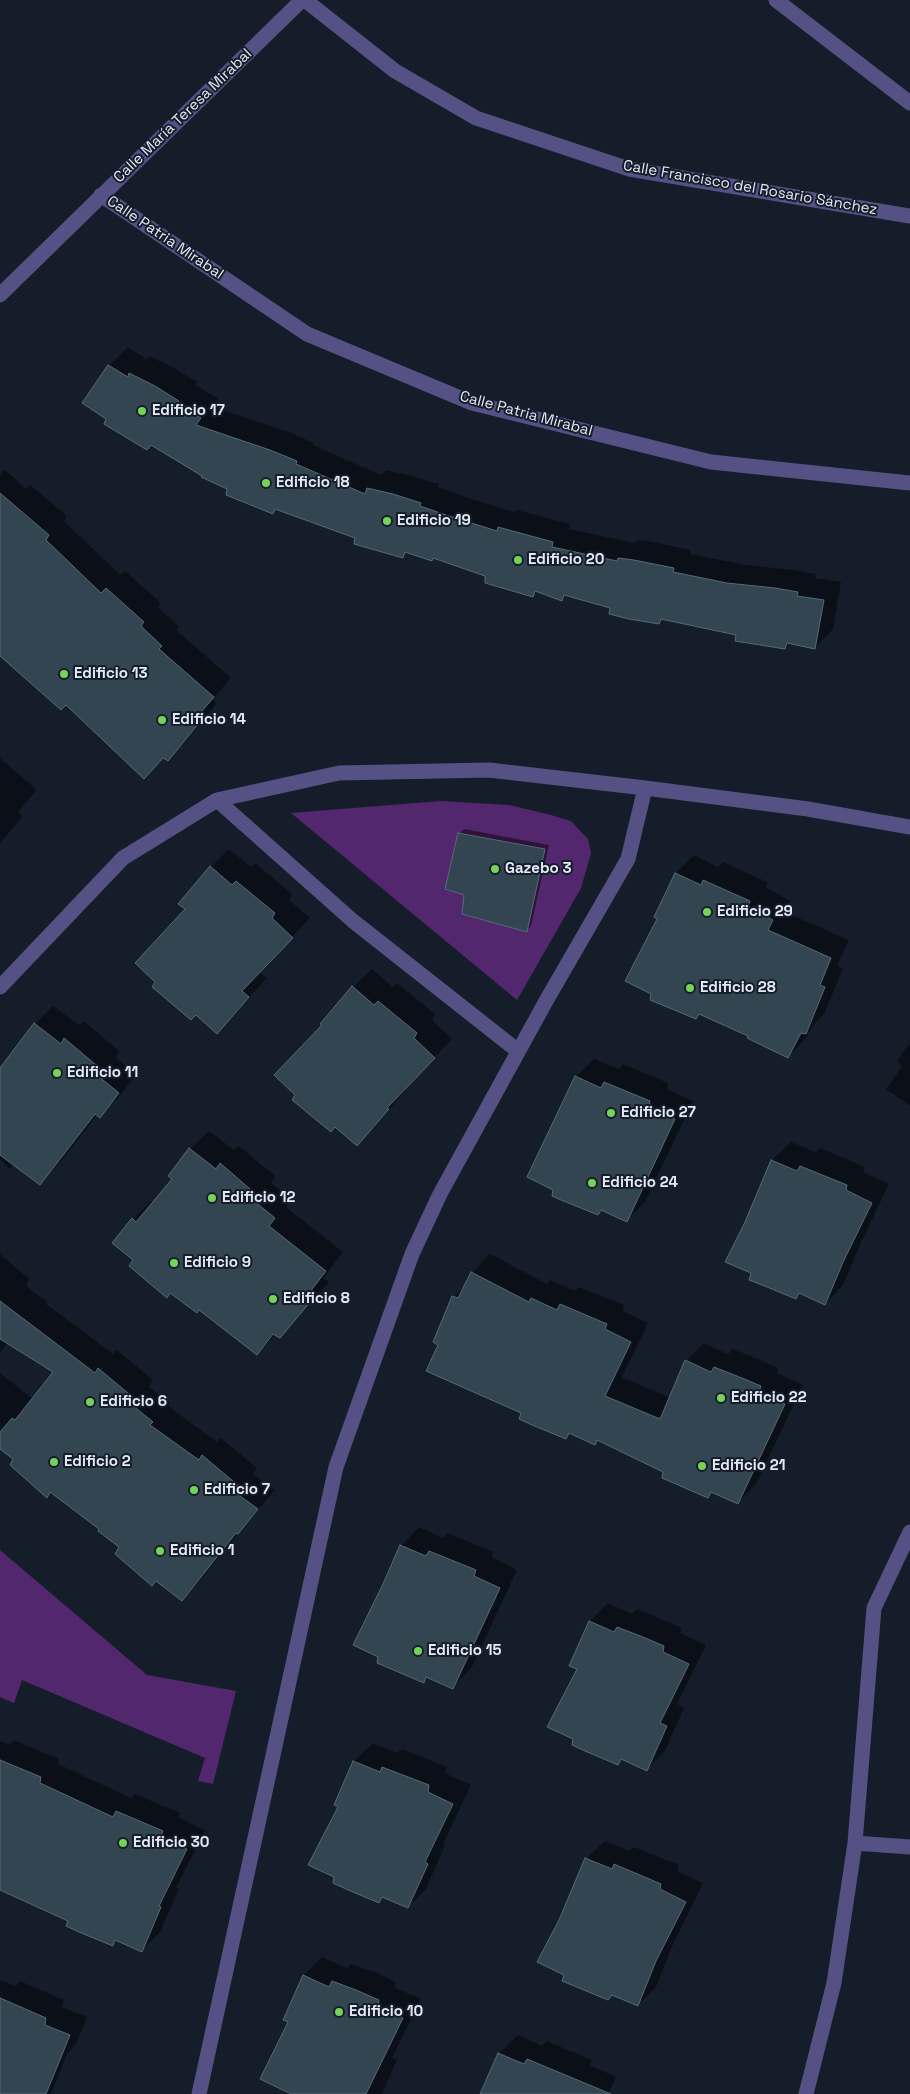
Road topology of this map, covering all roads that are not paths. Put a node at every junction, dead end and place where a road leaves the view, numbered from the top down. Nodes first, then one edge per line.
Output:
1 (304, 0) edge
2 (776, 0) edge
3 (910, 103) edge
4 (101, 195) junction
5 (910, 216) edge
6 (0, 296) edge
7 (910, 483) edge
8 (645, 788) junction
9 (216, 800) junction
10 (910, 827) edge
11 (0, 987) edge
12 (518, 1052) junction
13 (910, 1532) edge
14 (855, 1843) junction
15 (910, 1847) edge
16 (199, 2094) edge
17 (806, 2094) edge

1 - 4 street, Calle María Teresa Mirabal
1 - 5 street, Calle Francisco del Rosario Sánchez
2 - 3 street
4 - 6 street, Calle María Teresa Mirabal
4 - 7 street, Calle Patria Mirabal
8 - 9 street
8 - 10 street
8 - 12 street
9 - 11 street
9 - 12 street
12 - 16 street
13 - 14 street
14 - 15 street
14 - 17 street

